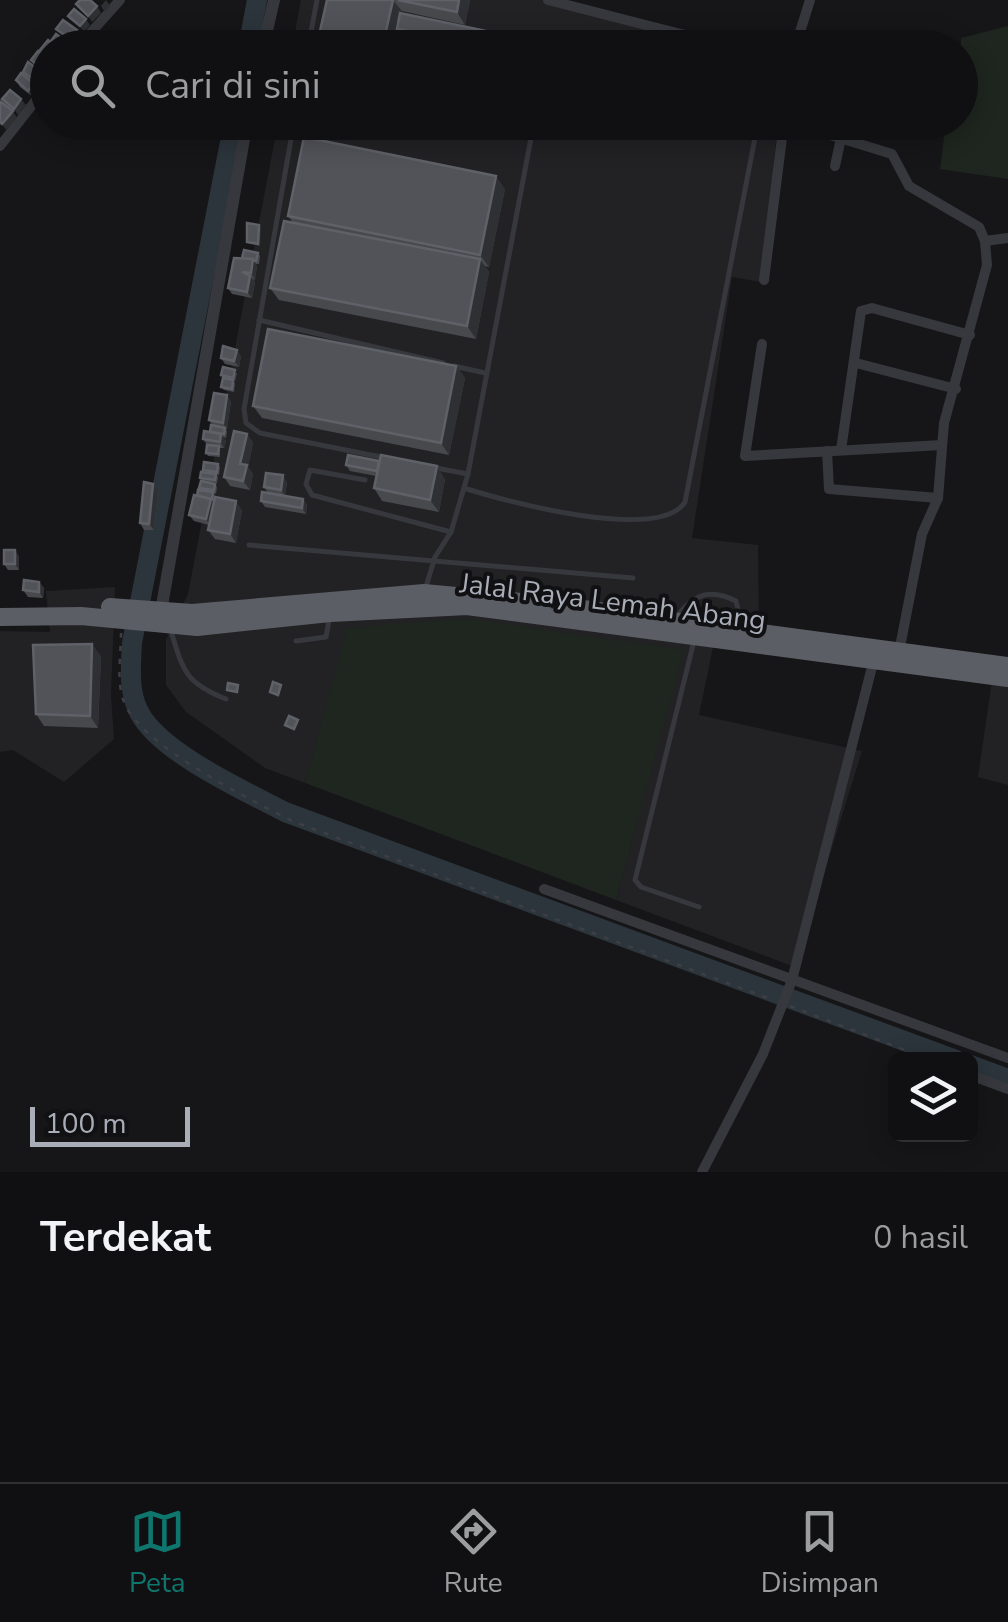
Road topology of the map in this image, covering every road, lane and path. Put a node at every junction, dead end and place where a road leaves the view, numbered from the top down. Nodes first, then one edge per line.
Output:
1 (120, 0) edge
2 (274, 0) edge
3 (316, 0) edge
4 (548, 0) edge
5 (810, 0) edge
6 (93, 30) edge
7 (268, 30) edge
8 (311, 30) edge
9 (665, 30) edge
10 (800, 30) edge
11 (30, 108) edge
12 (245, 140) edge
13 (291, 140) edge
14 (530, 140) edge
15 (755, 140) edge
16 (783, 140) edge
17 (841, 140) edge
18 (847, 140) edge
19 (0, 146) edge
20 (835, 166) dead end
21 (1008, 238) edge
22 (986, 241) junction
23 (764, 280) dead end
24 (259, 320) junction
25 (970, 334) junction
26 (762, 344) dead end
27 (856, 363) junction
28 (485, 373) junction
29 (956, 389) junction
30 (942, 446) junction
31 (841, 450) junction
32 (827, 452) junction
33 (392, 460) edge
34 (430, 467) edge
35 (468, 474) junction
36 (365, 480) dead end
37 (464, 488) junction
38 (938, 498) junction
39 (451, 532) junction
40 (249, 545) dead end
41 (436, 558) junction
42 (633, 578) dead end
43 (424, 593) junction
44 (0, 605) edge
45 (330, 613) junction
46 (0, 617) edge
47 (158, 618) junction
48 (673, 621) junction
49 (126, 622) junction
50 (743, 632) junction
51 (694, 638) junction
52 (296, 641) dead end
53 (899, 653) junction
54 (873, 663) junction
55 (1008, 666) edge
56 (1008, 678) edge
57 (226, 700) dead end
58 (544, 889) dead end
59 (699, 907) dead end
60 (787, 993) junction
61 (914, 1052) edge
62 (1008, 1058) edge
63 (978, 1078) edge
64 (1008, 1089) edge
65 (702, 1172) edge

1 - 6 street
2 - 7 street
3 - 8 lane
4 - 9 street
5 - 10 street
11 - 19 street
12 - 47 street
13 - 24 lane
14 - 28 lane
15 - 37 lane
16 - 23 street
17 - 20 street
18 - 22 street
21 - 22 street
22 - 25 street
24 - 28 lane
24 - 33 lane
25 - 27 street
25 - 29 street
26 - 32 street
27 - 29 street
27 - 31 street
28 - 35 lane
29 - 30 street
30 - 31 street
30 - 38 street
31 - 32 street
32 - 38 street
34 - 35 lane
35 - 37 lane
36 - 39 lane
37 - 39 lane
38 - 53 street
39 - 41 lane
40 - 41 lane
41 - 42 lane
41 - 43 lane
43 - 47 highway, Jalal Raya Lemah Abang
43 - 48 highway, Jalal Raya Lemah Abang
44 - 49 highway
45 - 47 highway, Jalal Raya Lemah Abang
45 - 51 highway, Jalal Raya Lemah Abang
45 - 52 lane
46 - 49 highway
47 - 49 highway
47 - 57 lane
48 - 50 highway, Jalal Raya Lemah Abang
48 - 50 lane
49 - 60 path
50 - 53 highway, Jalal Raya Lemah Abang
51 - 54 highway, Jalal Raya Lemah Abang
51 - 59 lane
53 - 55 highway, Jalal Raya Lemah Abang
54 - 56 highway, Jalal Raya Lemah Abang
54 - 60 street
58 - 60 street
60 - 61 path
60 - 62 street
60 - 65 street
63 - 64 street

